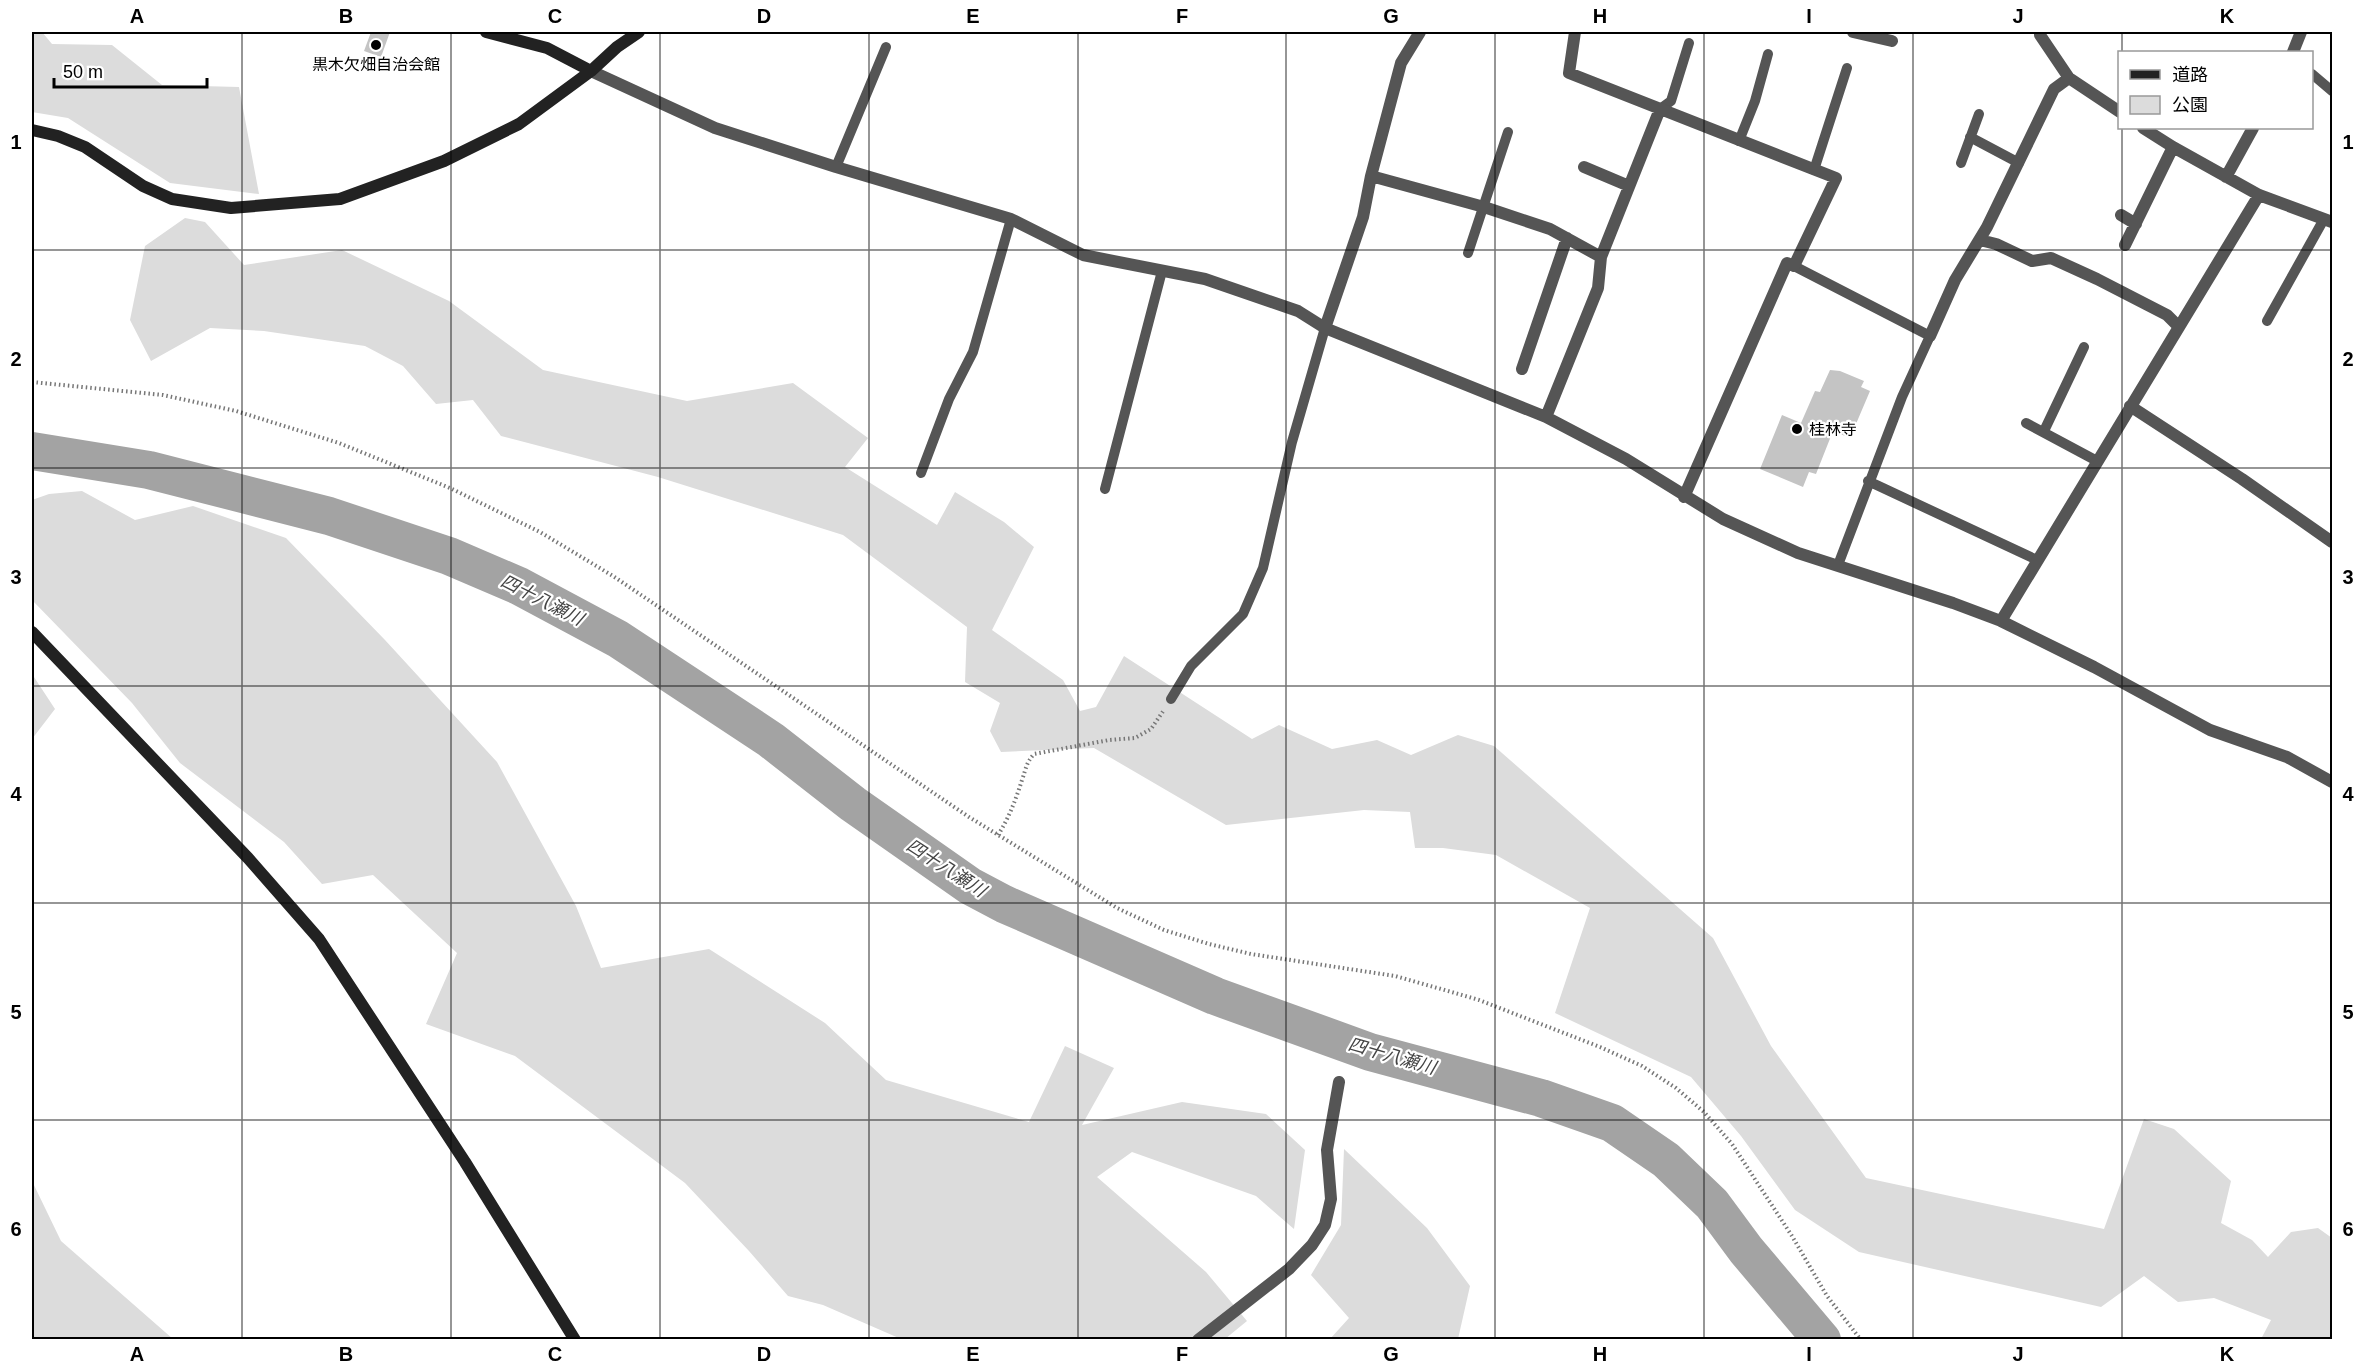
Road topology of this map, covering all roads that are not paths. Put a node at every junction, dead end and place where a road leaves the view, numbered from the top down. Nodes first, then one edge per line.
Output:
1 (486, 32) edge
2 (639, 32) edge
3 (1420, 32) edge
4 (1575, 32) edge
5 (1853, 32) edge
6 (2040, 32) edge
7 (2301, 32) edge
8 (1892, 41) dead end
9 (1689, 43) dead end
10 (885, 46) dead end
11 (2293, 51) edge
12 (1768, 54) dead end
13 (1846, 68) dead end
14 (591, 71) junction
15 (2313, 75) edge
16 (2069, 78) junction
17 (2332, 91) edge
18 (1660, 110) junction
19 (2118, 111) edge
20 (1979, 114) dead end
21 (2145, 129) edge
22 (2252, 129) edge
23 (32, 130) edge
24 (1508, 132) dead end
25 (1970, 137) junction
26 (1739, 141) junction
27 (2173, 147) junction
28 (2019, 163) junction
29 (1961, 164) dead end
30 (836, 167) junction
31 (1584, 167) dead end
32 (1814, 170) junction
33 (1371, 176) junction
34 (2226, 177) junction
35 (1629, 186) junction
36 (2259, 195) junction
37 (1484, 207) junction
38 (2121, 215) dead end
39 (1011, 219) junction
40 (2328, 221) edge
41 (2136, 224) junction
42 (1567, 238) junction
43 (1980, 240) junction
44 (2125, 245) dead end
45 (1468, 253) dead end
46 (1601, 257) junction
47 (1794, 266) junction
48 (1162, 271) junction
49 (2267, 321) dead end
50 (1325, 327) junction
51 (2179, 327) junction
52 (1930, 336) junction
53 (2084, 347) dead end
54 (1522, 369) dead end
55 (2130, 406) junction
56 (1546, 417) junction
57 (2026, 423) dead end
58 (2044, 431) junction
59 (2097, 461) junction
60 (921, 474) dead end
61 (1868, 481) junction
62 (1105, 489) dead end
63 (1684, 497) junction
64 (2332, 542) edge
65 (2037, 560) junction
66 (1838, 565) junction
67 (2001, 621) junction
68 (32, 632) edge
69 (1171, 699) road end
70 (2332, 782) edge
71 (1339, 1082) dead end
72 (575, 1340) edge
73 (1198, 1340) edge

1 - 14 street
2 - 14 street
3 - 33 street
4 - 18 street
5 - 8 street
6 - 16 street
7 - 11 street
9 - 18 lane
10 - 30 lane
12 - 26 lane
13 - 32 lane
14 - 23 street
14 - 30 street
15 - 17 lane
16 - 19 street
16 - 28 street
18 - 26 street
18 - 35 street
20 - 25 lane
21 - 27 street
22 - 34 street
24 - 37 lane
25 - 28 lane
25 - 29 lane
26 - 32 street
27 - 34 street
27 - 41 street
28 - 43 street
30 - 39 street
31 - 35 street
32 - 47 street
33 - 37 street
33 - 50 street
34 - 36 street
35 - 46 street
36 - 40 street
36 - 51 street
37 - 42 street
37 - 45 lane
38 - 41 street
39 - 48 street
39 - 60 lane
40 - 49 lane
41 - 44 street
42 - 46 street
42 - 54 street
43 - 51 street
43 - 52 street
46 - 56 street
47 - 52 lane
47 - 63 street
48 - 50 street
48 - 62 lane
50 - 56 street
50 - 69 lane
51 - 55 street
52 - 61 lane
53 - 58 lane
55 - 59 street
55 - 64 street
56 - 63 street
57 - 58 lane
58 - 59 lane
59 - 65 street
61 - 65 lane
61 - 66 lane
63 - 66 street
65 - 67 street
66 - 67 street
67 - 70 street
68 - 72 street
71 - 73 street

